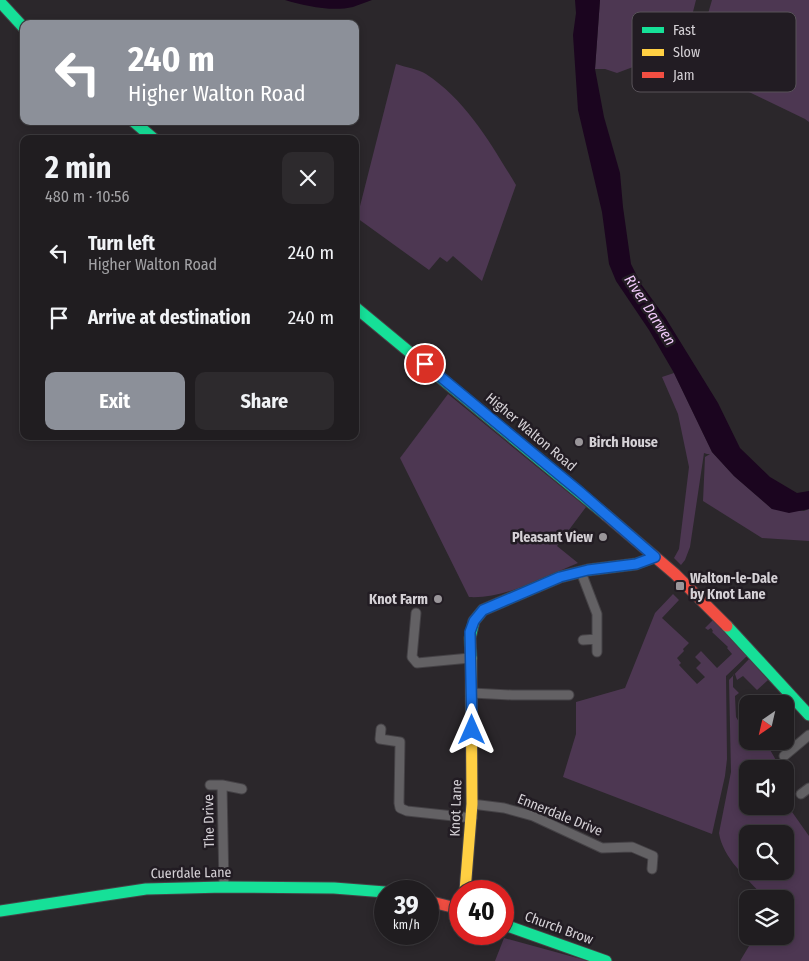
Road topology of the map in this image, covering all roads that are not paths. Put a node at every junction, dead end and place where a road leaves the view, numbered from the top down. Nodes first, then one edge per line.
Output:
1 (0, 2) edge
2 (20, 24) edge
3 (138, 125) edge
4 (149, 135) edge
5 (359, 310) edge
6 (655, 557) junction
7 (581, 572) junction
8 (416, 614) dead end
9 (597, 639) junction
10 (583, 640) dead end
11 (596, 652) dead end
12 (470, 658) junction
13 (472, 693) junction
14 (569, 696) dead end
15 (809, 715) edge
16 (381, 729) dead end
17 (809, 736) edge
18 (784, 756) dead end
19 (210, 784) dead end
20 (222, 785) junction
21 (809, 788) edge
22 (242, 789) dead end
23 (801, 794) dead end
24 (472, 804) junction
25 (472, 818) junction
26 (652, 869) dead end
27 (466, 880) edge
28 (224, 887) junction
29 (374, 891) edge
30 (0, 912) edge
31 (514, 928) edge
32 (606, 961) edge

1 - 2 main road
3 - 4 main road
5 - 6 main road, Higher Walton Road
6 - 7 main road, Knot Lane
6 - 15 main road, Higher Walton Road
7 - 9 street
7 - 12 main road, Knot Lane
8 - 12 street
9 - 10 street
9 - 11 street
12 - 13 main road, Knot Lane
13 - 14 street
13 - 24 main road, Knot Lane
16 - 25 street
17 - 18 street
19 - 20 street
20 - 22 street
20 - 28 street, The Drive
21 - 23 street
24 - 25 main road, Knot Lane
24 - 26 street, Ennerdale Drive
25 - 27 main road, Knot Lane
28 - 29 main road, Cuerdale Lane
28 - 30 main road, Cuerdale Lane
31 - 32 main road, Church Brow

